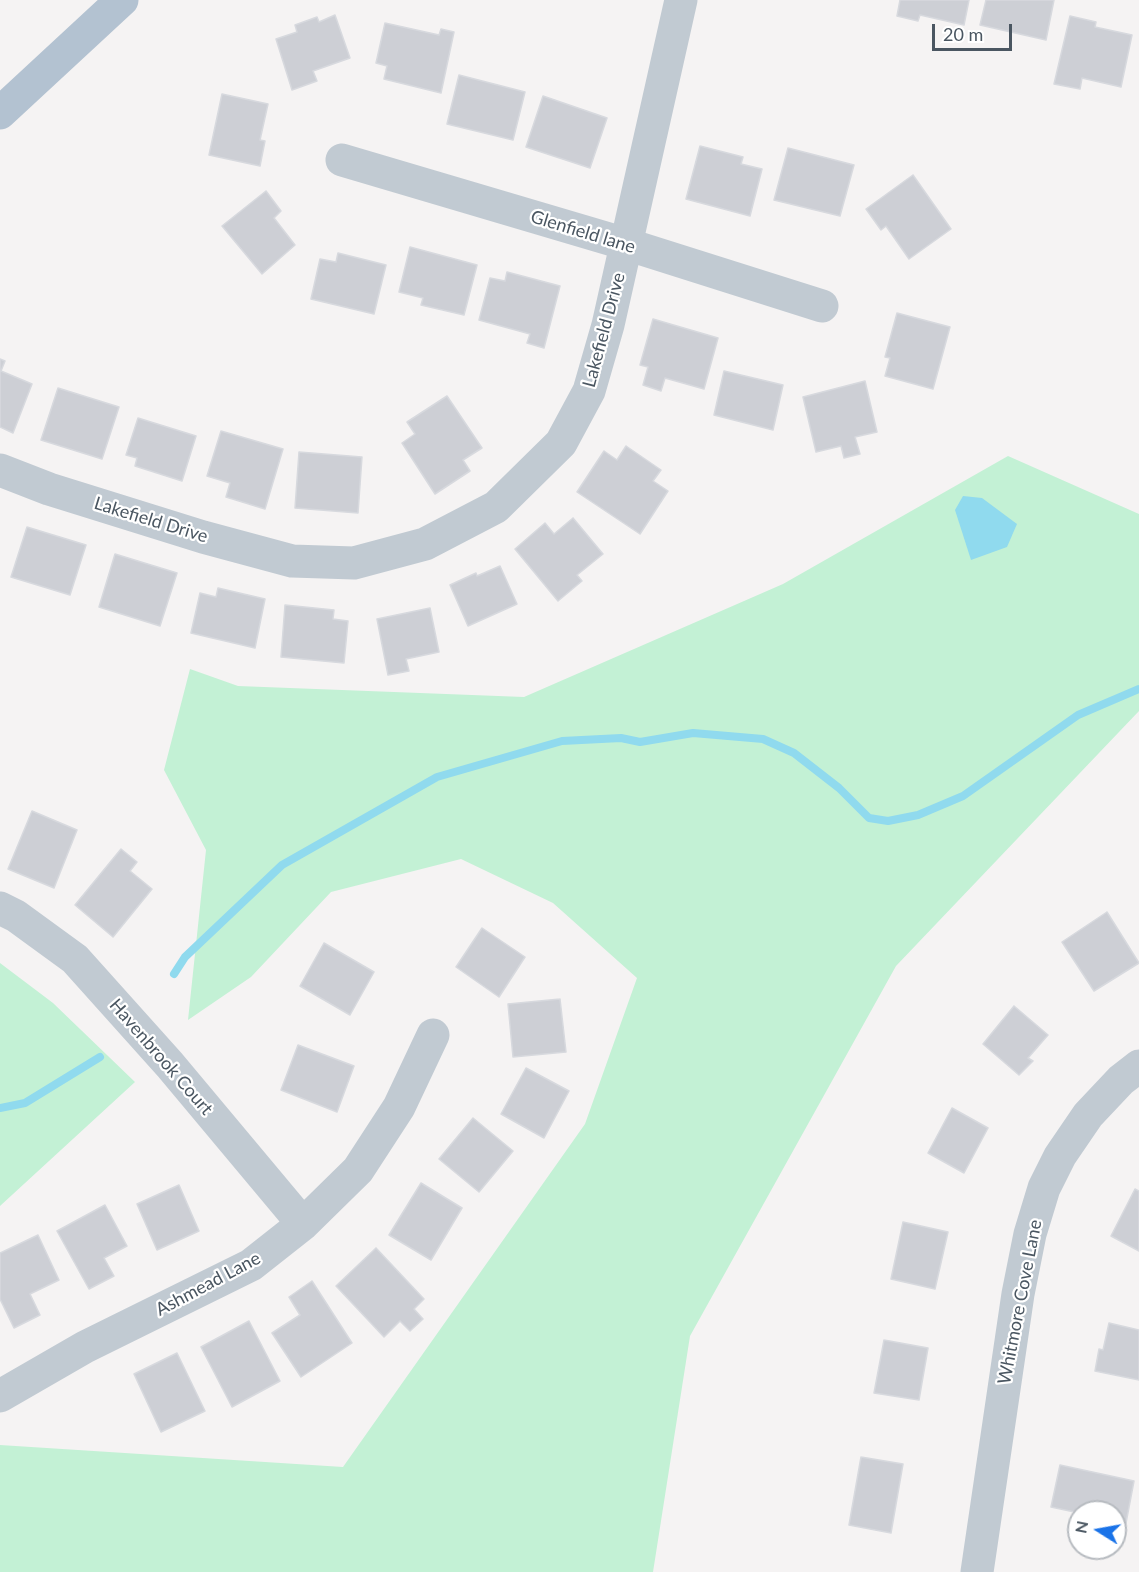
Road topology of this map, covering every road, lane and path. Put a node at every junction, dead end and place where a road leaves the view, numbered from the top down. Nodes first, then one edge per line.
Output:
1 (122, 0) edge
2 (681, 0) edge
3 (0, 113) edge
4 (342, 160) dead end
5 (626, 244) junction
6 (822, 306) dead end
7 (0, 470) edge
8 (0, 908) edge
9 (433, 1035) dead end
10 (1139, 1066) edge
11 (303, 1224) junction
12 (0, 1396) edge
13 (977, 1572) edge

1 - 3 main road
2 - 5 street, Lakefield Drive
4 - 5 street, Glenfield lane
5 - 6 street, Glenfield lane
5 - 7 street, Lakefield Drive
8 - 11 street, Havenbrook Court
9 - 11 street, Ashmead Lane
10 - 13 street, Whitmore Cove Lane
11 - 12 street, Ashmead Lane

